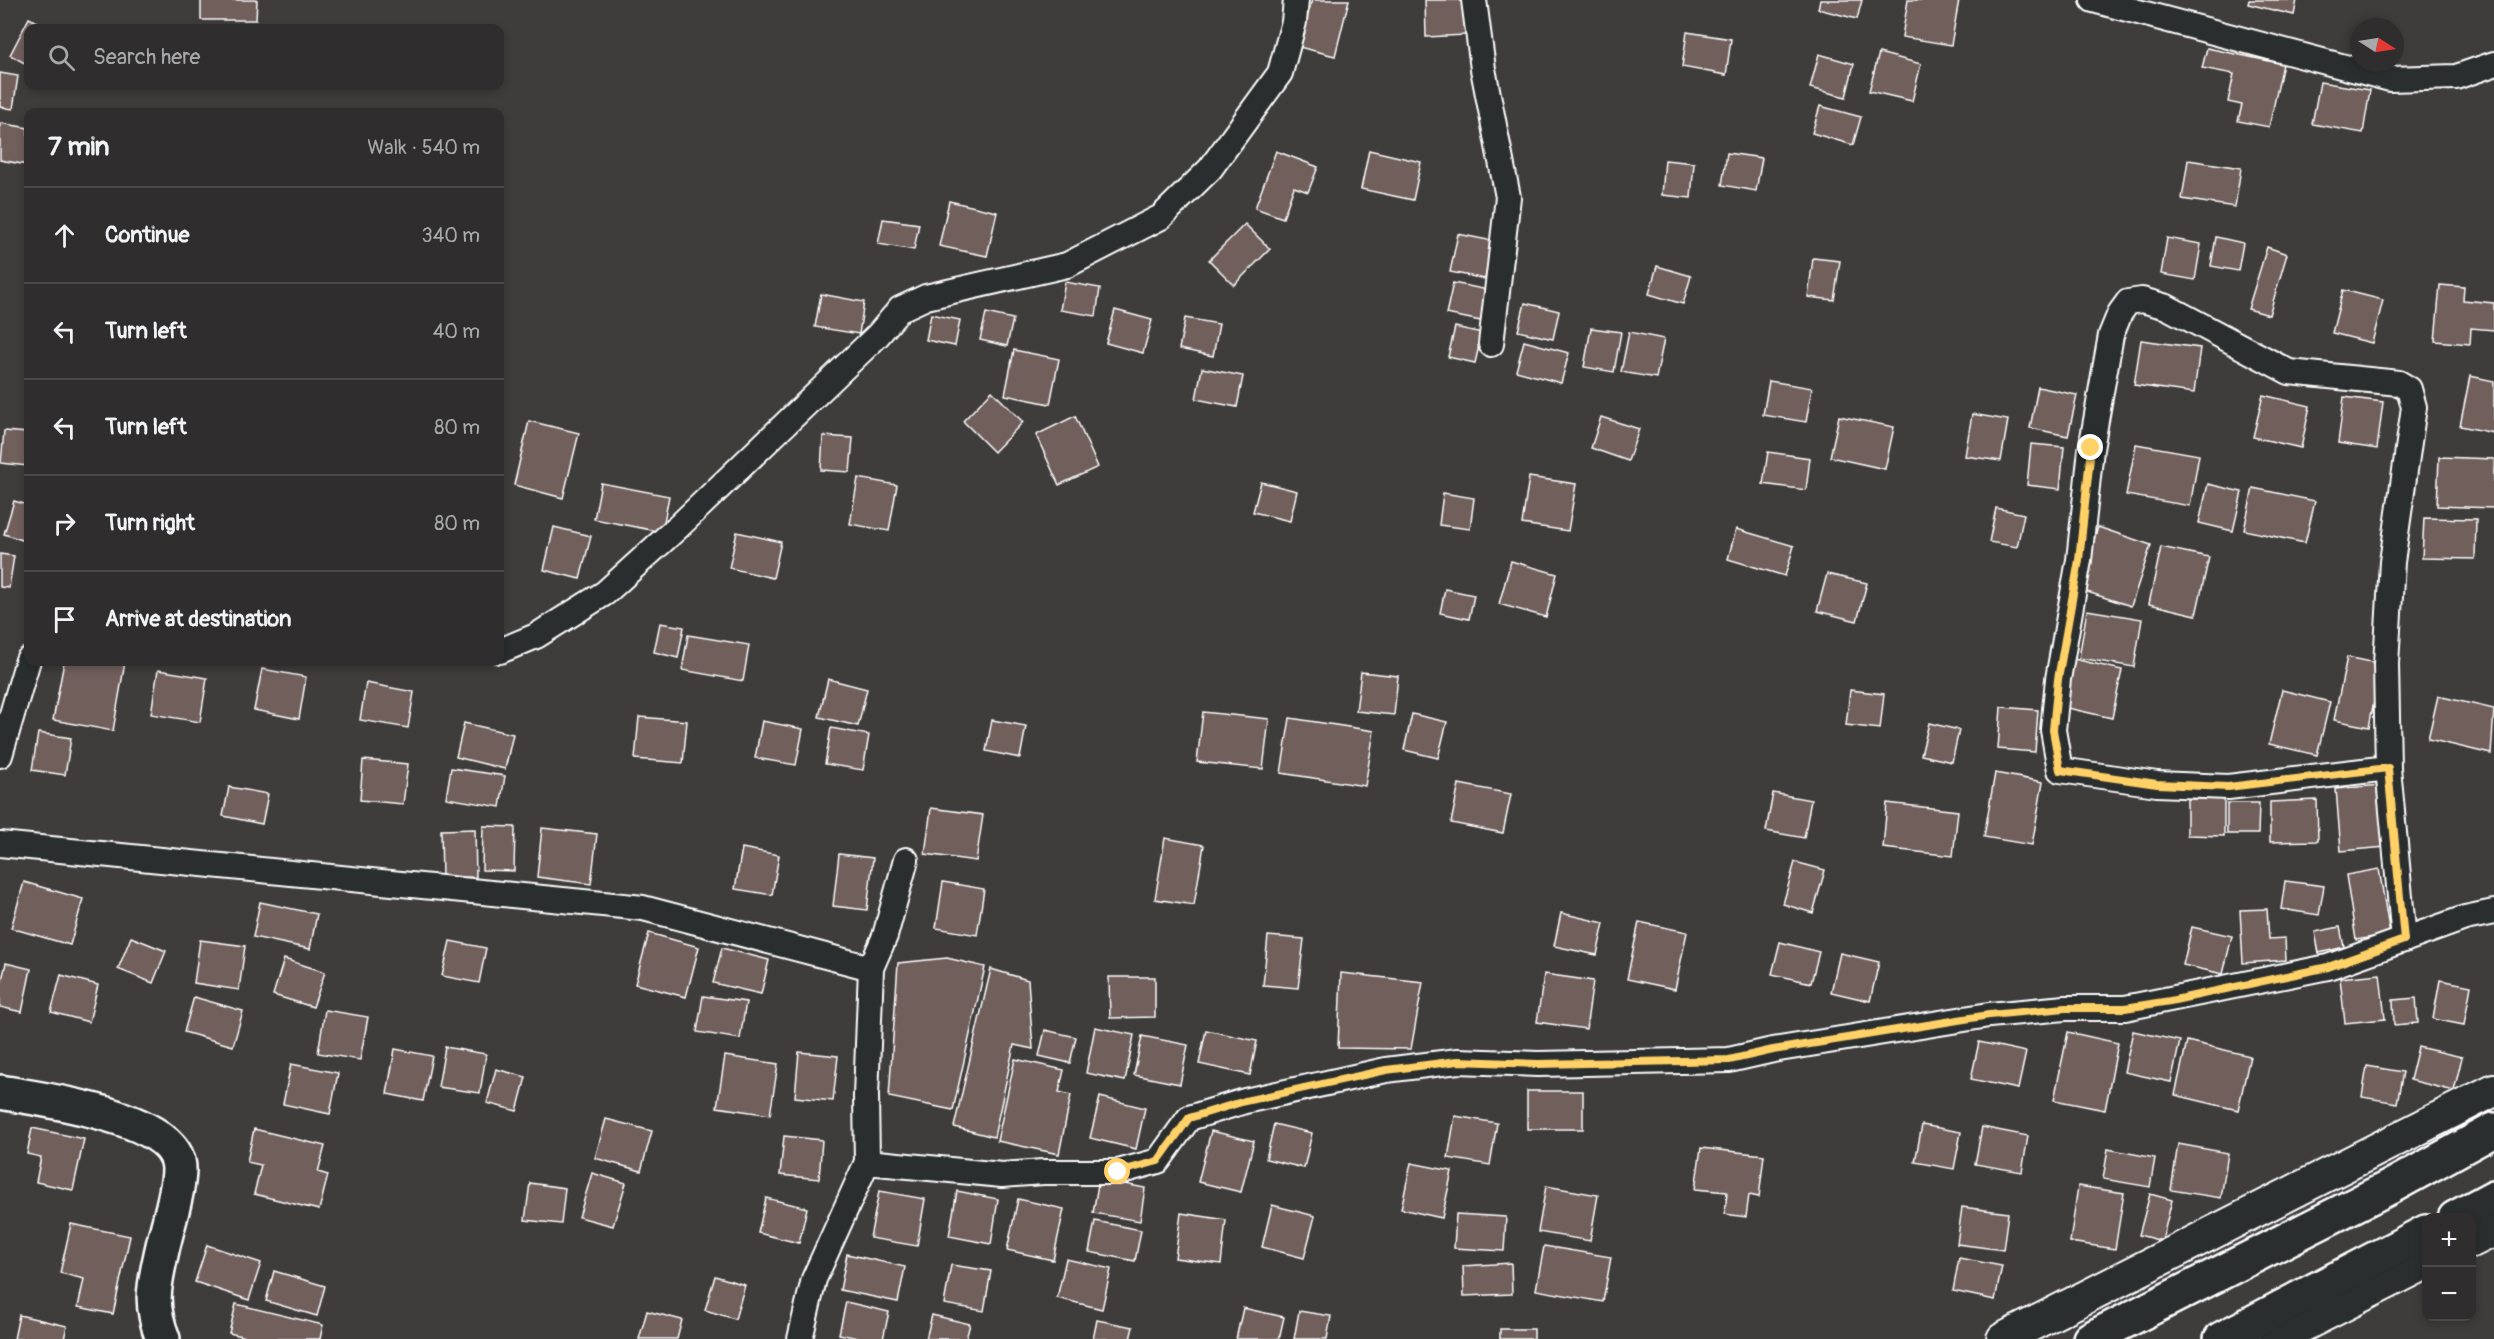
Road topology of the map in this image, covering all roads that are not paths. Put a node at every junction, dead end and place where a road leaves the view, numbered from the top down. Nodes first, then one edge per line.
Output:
1 (1296, 0) edge
2 (1473, 0) edge
3 (2093, 0) edge
4 (2494, 64) edge
5 (1491, 344) dead end
6 (504, 649) edge
7 (26, 666) edge
8 (0, 755) edge
9 (2388, 768) junction
10 (0, 844) edge
11 (906, 860) dead end
12 (2494, 912) edge
13 (2404, 940) junction
14 (871, 968) junction
15 (2494, 1090) edge
16 (0, 1092) edge
17 (2494, 1131) edge
18 (867, 1162) junction
19 (2494, 1197) edge
20 (2464, 1213) edge
21 (2494, 1230) edge
22 (2422, 1235) edge
23 (2476, 1239) edge
24 (2422, 1266) edge
25 (158, 1335) edge
26 (800, 1339) edge
27 (2003, 1339) edge
28 (2090, 1339) edge
29 (2221, 1339) edge
30 (2276, 1339) edge

1 - 6 street
2 - 5 street
3 - 4 street
7 - 8 street
9 - 9 street
9 - 13 street
10 - 14 street
11 - 14 street
12 - 13 street
13 - 18 street
14 - 18 street
15 - 27 street
16 - 25 main road
17 - 28 main road
18 - 26 street
19 - 20 main road
21 - 23 street
22 - 29 main road
24 - 30 street

